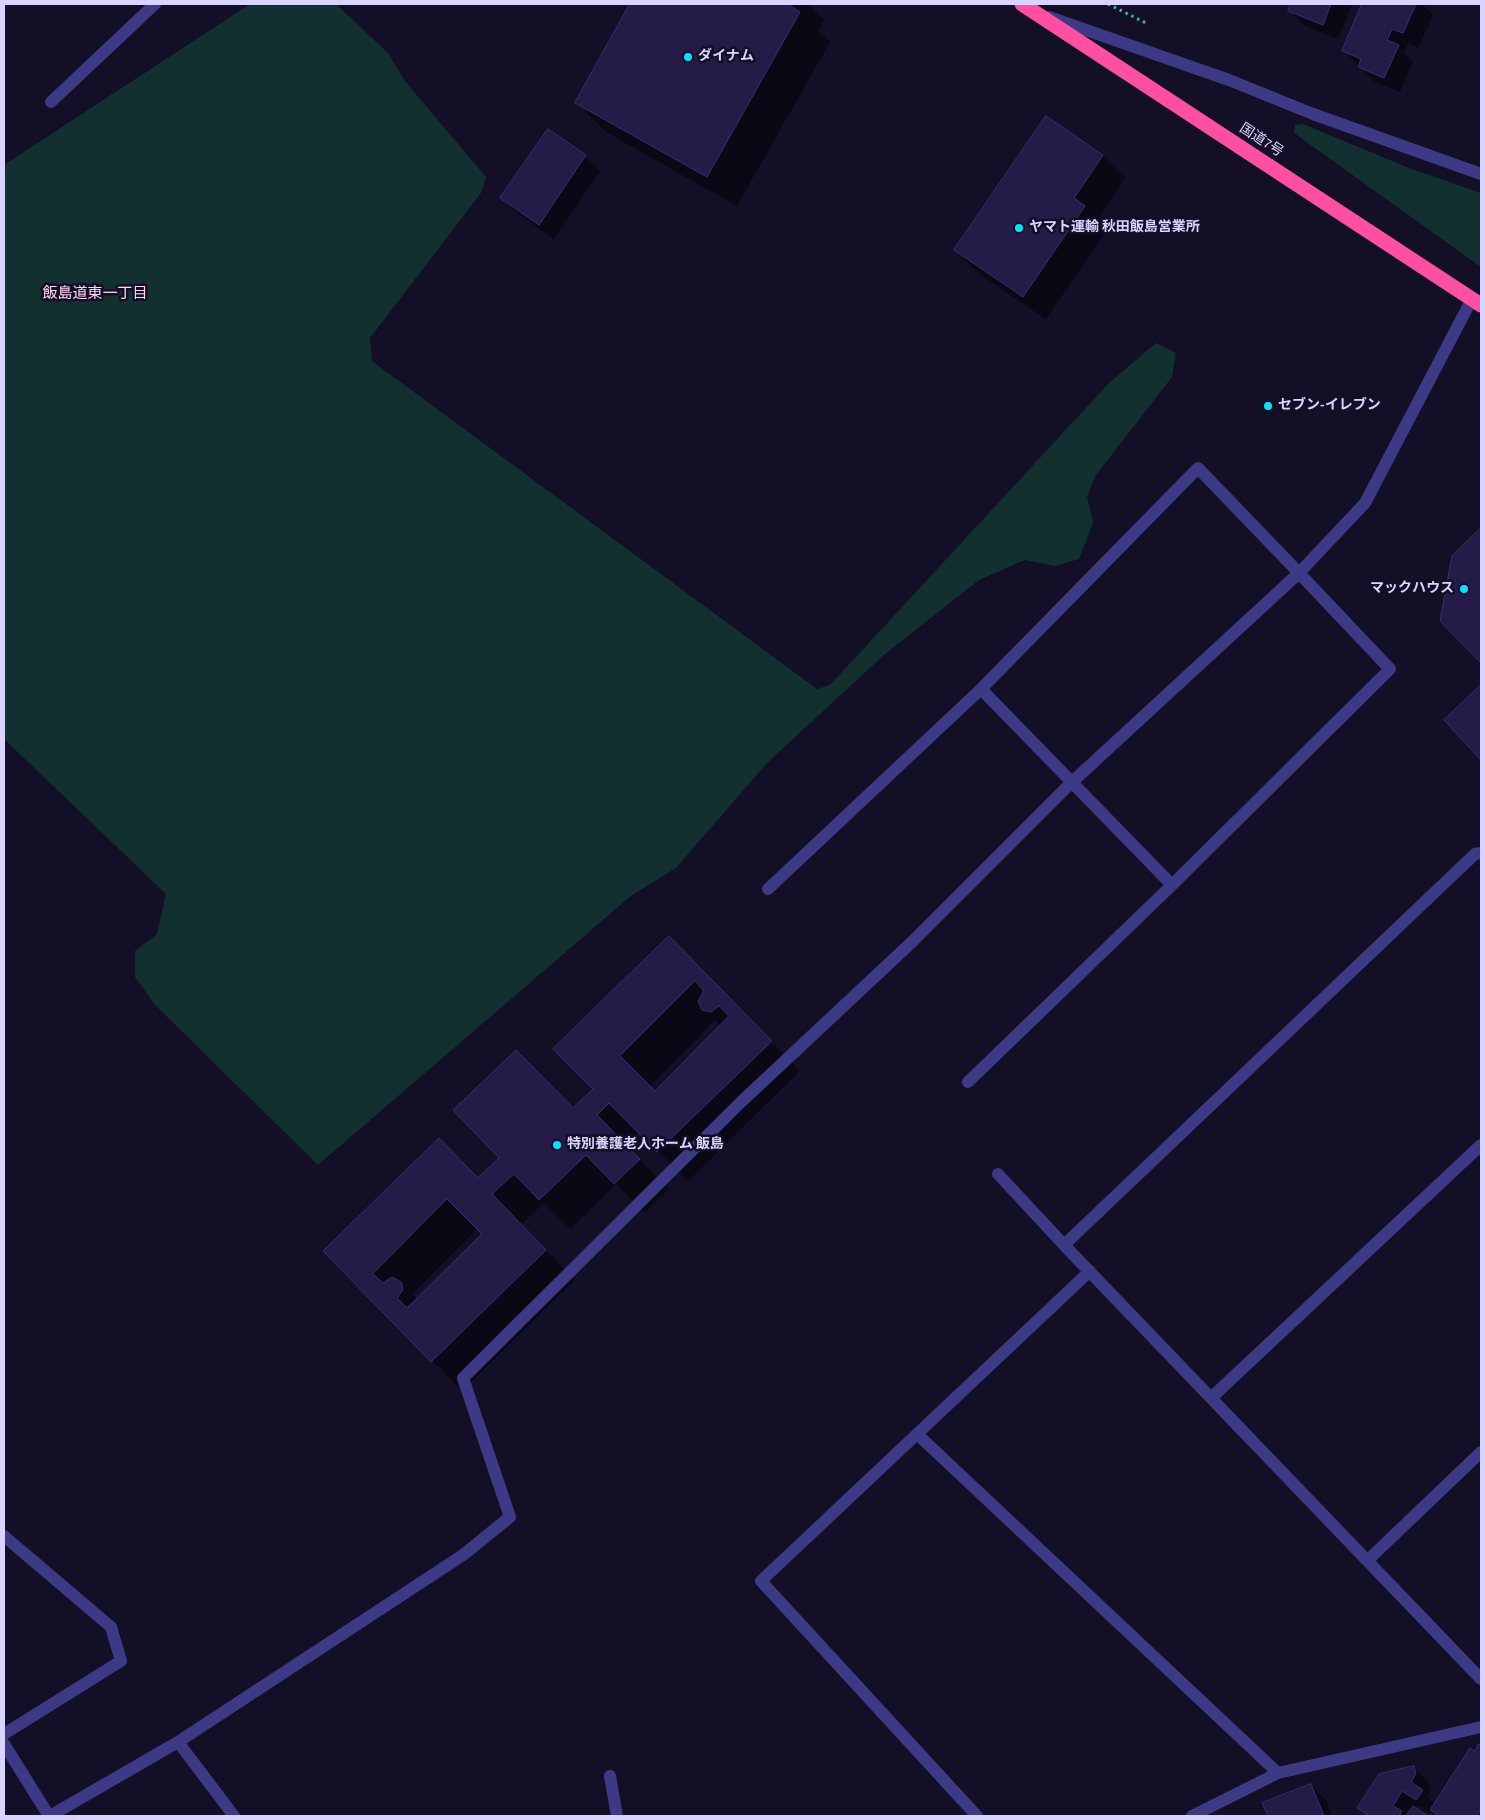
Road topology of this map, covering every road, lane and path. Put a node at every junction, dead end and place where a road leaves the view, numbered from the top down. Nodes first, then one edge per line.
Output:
1 (154, 4) edge
2 (1022, 4) edge
3 (1042, 15) junction
4 (51, 102) dead end
5 (1481, 174) edge
6 (1477, 302) edge
7 (1299, 573) junction
8 (981, 689) junction
9 (1071, 784) junction
10 (1481, 853) edge
11 (1172, 886) junction
12 (768, 889) dead end
13 (968, 1082) dead end
14 (1481, 1145) edge
15 (998, 1174) dead end
16 (1064, 1245) junction
17 (1090, 1271) junction
18 (1211, 1398) junction
19 (917, 1434) junction
20 (1481, 1452) edge
21 (4, 1536) edge
22 (1368, 1560) junction
23 (1481, 1679) edge
24 (1481, 1726) edge
25 (4, 1734) edge
26 (178, 1742) junction
27 (4, 1744) edge
28 (1278, 1773) junction
29 (610, 1776) dead end
30 (49, 1816) edge
31 (234, 1816) edge
32 (617, 1816) edge
33 (977, 1816) edge
34 (1192, 1816) edge

1 - 4 street
2 - 3 highway, 国道7号
3 - 5 street
3 - 6 highway, 国道7号
6 - 7 street
7 - 8 street
7 - 9 street
7 - 11 street
8 - 9 street
8 - 12 street
9 - 11 street
9 - 26 street
10 - 16 street
11 - 13 street
14 - 18 street
15 - 16 street
16 - 17 street
17 - 18 street
17 - 19 street
18 - 22 street
19 - 28 street
19 - 33 street
20 - 22 street
21 - 25 street
22 - 23 street
24 - 28 street
26 - 30 street
26 - 31 street
27 - 30 street
28 - 34 street
29 - 32 street

